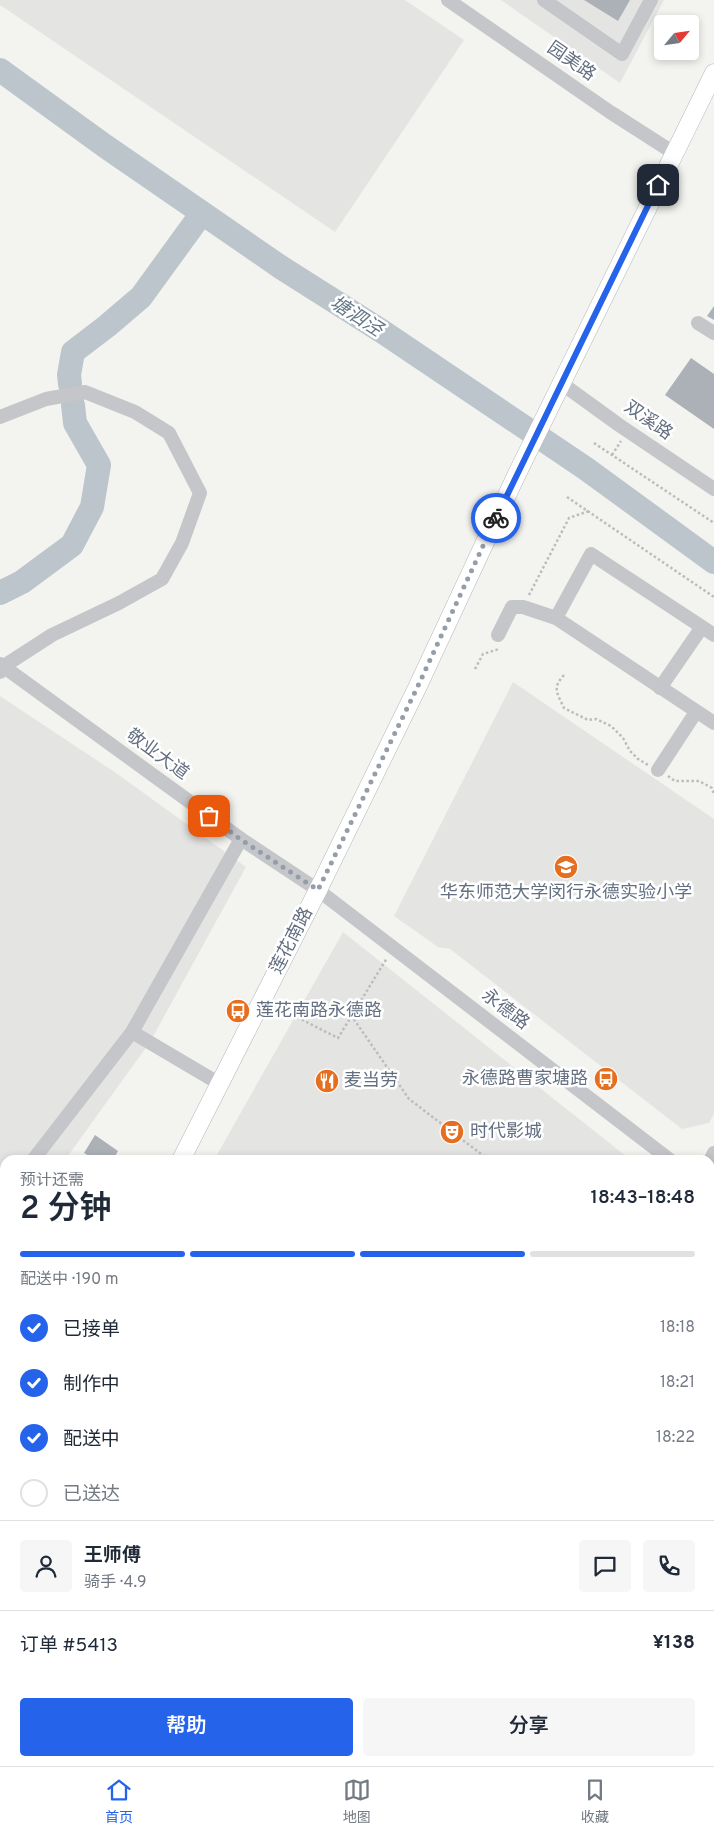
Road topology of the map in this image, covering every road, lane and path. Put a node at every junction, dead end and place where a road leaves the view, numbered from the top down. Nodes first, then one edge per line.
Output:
1 (544, 0) edge
2 (651, 0) edge
3 (450, 1) edge
4 (714, 73) edge
5 (674, 153) junction
6 (698, 323) dead end
7 (714, 333) edge
8 (561, 382) junction
9 (0, 417) edge
10 (622, 440) dead end
11 (594, 443) dead end
12 (612, 455) junction
13 (714, 489) edge
14 (567, 497) dead end
15 (589, 511) junction
16 (714, 523) edge
17 (714, 597) edge
18 (523, 607) junction
19 (556, 618) junction
20 (702, 627) junction
21 (714, 635) edge
22 (501, 641) joint
23 (1, 668) edge
24 (476, 669) dead end
25 (564, 675) dead end
26 (660, 688) junction
27 (696, 712) junction
28 (714, 724) edge
29 (658, 770) junction
30 (714, 794) edge
31 (240, 839) junction
32 (318, 890) junction
33 (394, 948) junction
34 (263, 999) junction
35 (351, 1016) junction
36 (132, 1032) junction
37 (220, 1084) junction
38 (37, 1155) edge
39 (184, 1155) edge
40 (482, 1155) edge
41 (663, 1155) edge

1 - 2 street
3 - 5 street, 园美路
4 - 5 main road, 莲花南路
5 - 8 main road, 莲花南路
6 - 7 street
8 - 13 street, 双溪路
8 - 32 main road, 莲花南路
9 - 23 street
10 - 12 path
11 - 12 path
12 - 16 path
14 - 15 path
15 - 17 path
15 - 18 path
18 - 19 street
18 - 22 street
19 - 20 street
19 - 26 street
20 - 21 street
20 - 26 street
22 - 24 path
23 - 31 street, 敬业大道
25 - 29 path
26 - 27 street
27 - 28 street
27 - 29 street
29 - 30 path
31 - 32 street, 敬业大道
31 - 36 street
32 - 33 street, 永德路
32 - 34 main road, 莲花南路
33 - 35 path
33 - 41 street, 永德路
34 - 35 path
34 - 37 main road, 莲花南路
35 - 40 path
36 - 37 street
36 - 38 street
37 - 39 main road, 莲花南路

